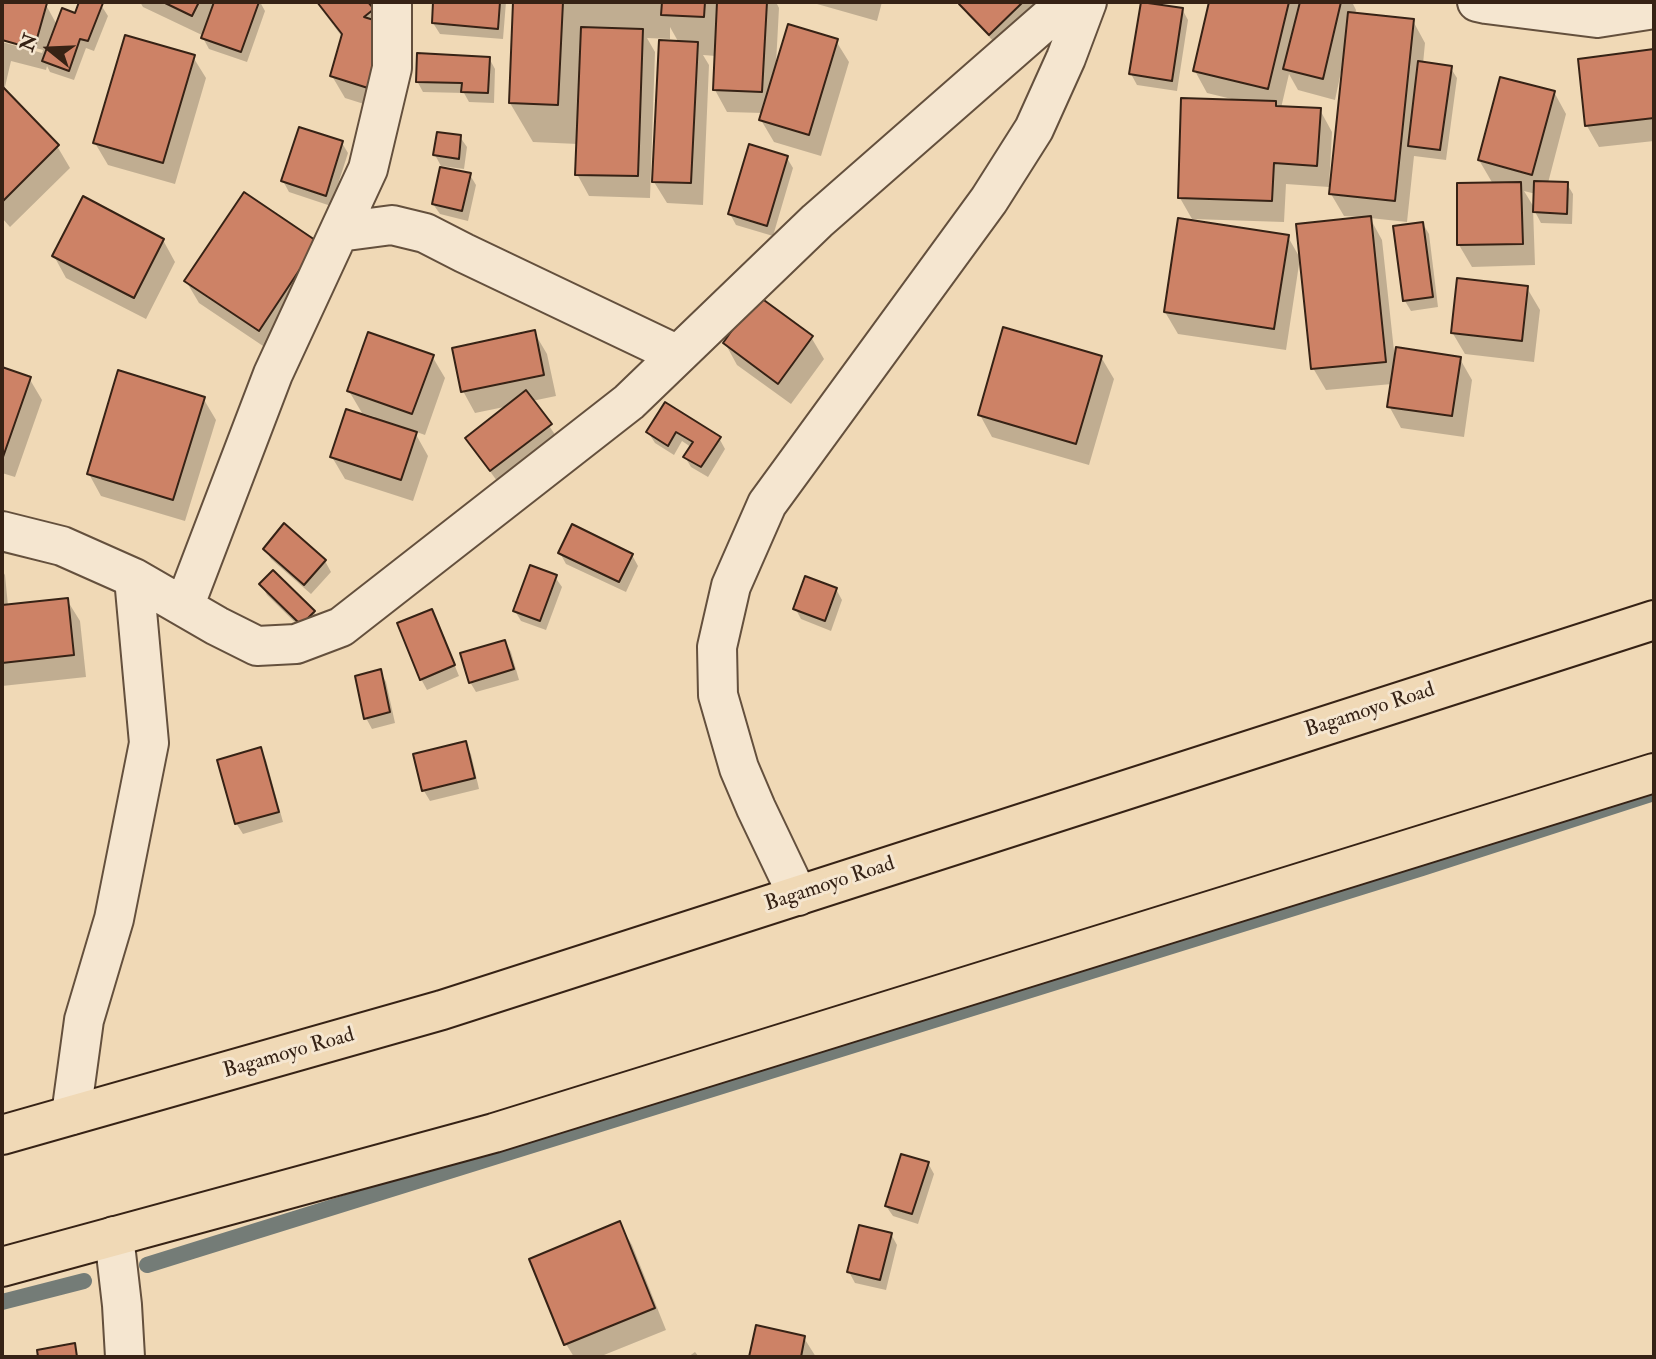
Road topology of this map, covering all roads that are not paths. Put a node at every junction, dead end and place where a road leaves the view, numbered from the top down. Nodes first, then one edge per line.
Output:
1 (392, 2) edge
2 (1066, 2) edge
3 (1087, 2) edge
4 (1477, 2) edge
5 (1654, 9) edge
6 (340, 232) junction
7 (678, 355) junction
8 (2, 531) edge
9 (134, 578) junction
10 (184, 607) junction
11 (1654, 620) edge
12 (1654, 773) edge
13 (798, 895) junction
14 (71, 1115) junction
15 (2, 1135) edge
16 (114, 1236) junction
17 (2, 1266) edge
18 (125, 1357) edge

1 - 6 street
2 - 7 street
3 - 13 street
4 - 5 street
6 - 7 street
6 - 10 street
7 - 10 street
8 - 9 street
9 - 10 street
9 - 14 street
11 - 13 highway, Bagamoyo Road
12 - 16 highway
13 - 14 highway, Bagamoyo Road
14 - 15 highway, Bagamoyo Road
16 - 17 highway
16 - 18 street

